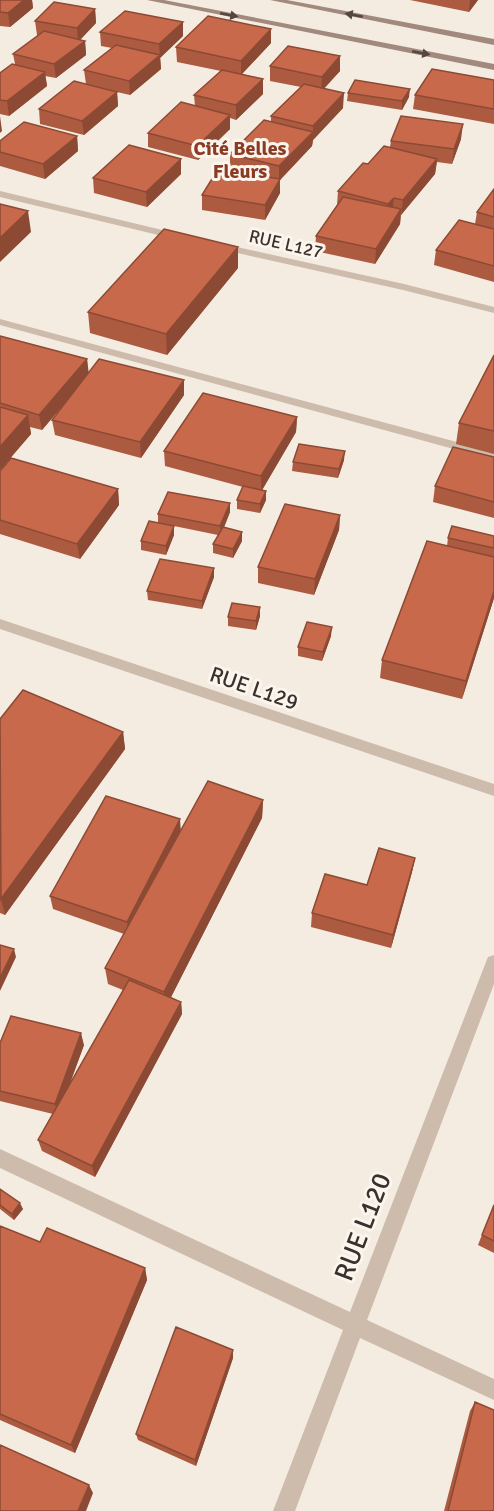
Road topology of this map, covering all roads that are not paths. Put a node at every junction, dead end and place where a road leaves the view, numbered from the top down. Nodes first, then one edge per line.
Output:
1 (151, 0) edge
2 (274, 0) edge
3 (494, 42) edge
4 (494, 67) edge
5 (0, 194) edge
6 (193, 240) edge
7 (205, 243) edge
8 (494, 310) edge
9 (0, 322) edge
10 (494, 456) edge
11 (0, 624) edge
12 (494, 790) edge
13 (494, 962) edge
14 (0, 1158) edge
15 (354, 1326) junction
16 (494, 1390) edge
17 (284, 1511) edge

1 -> 4 main road
3 -> 2 main road
5 - 6 street
7 - 8 street, RUE L127
9 - 10 street
11 - 12 street, RUE L129
13 - 15 street, RUE L120
14 - 15 street
15 - 16 street
15 - 17 street, RUE L120

